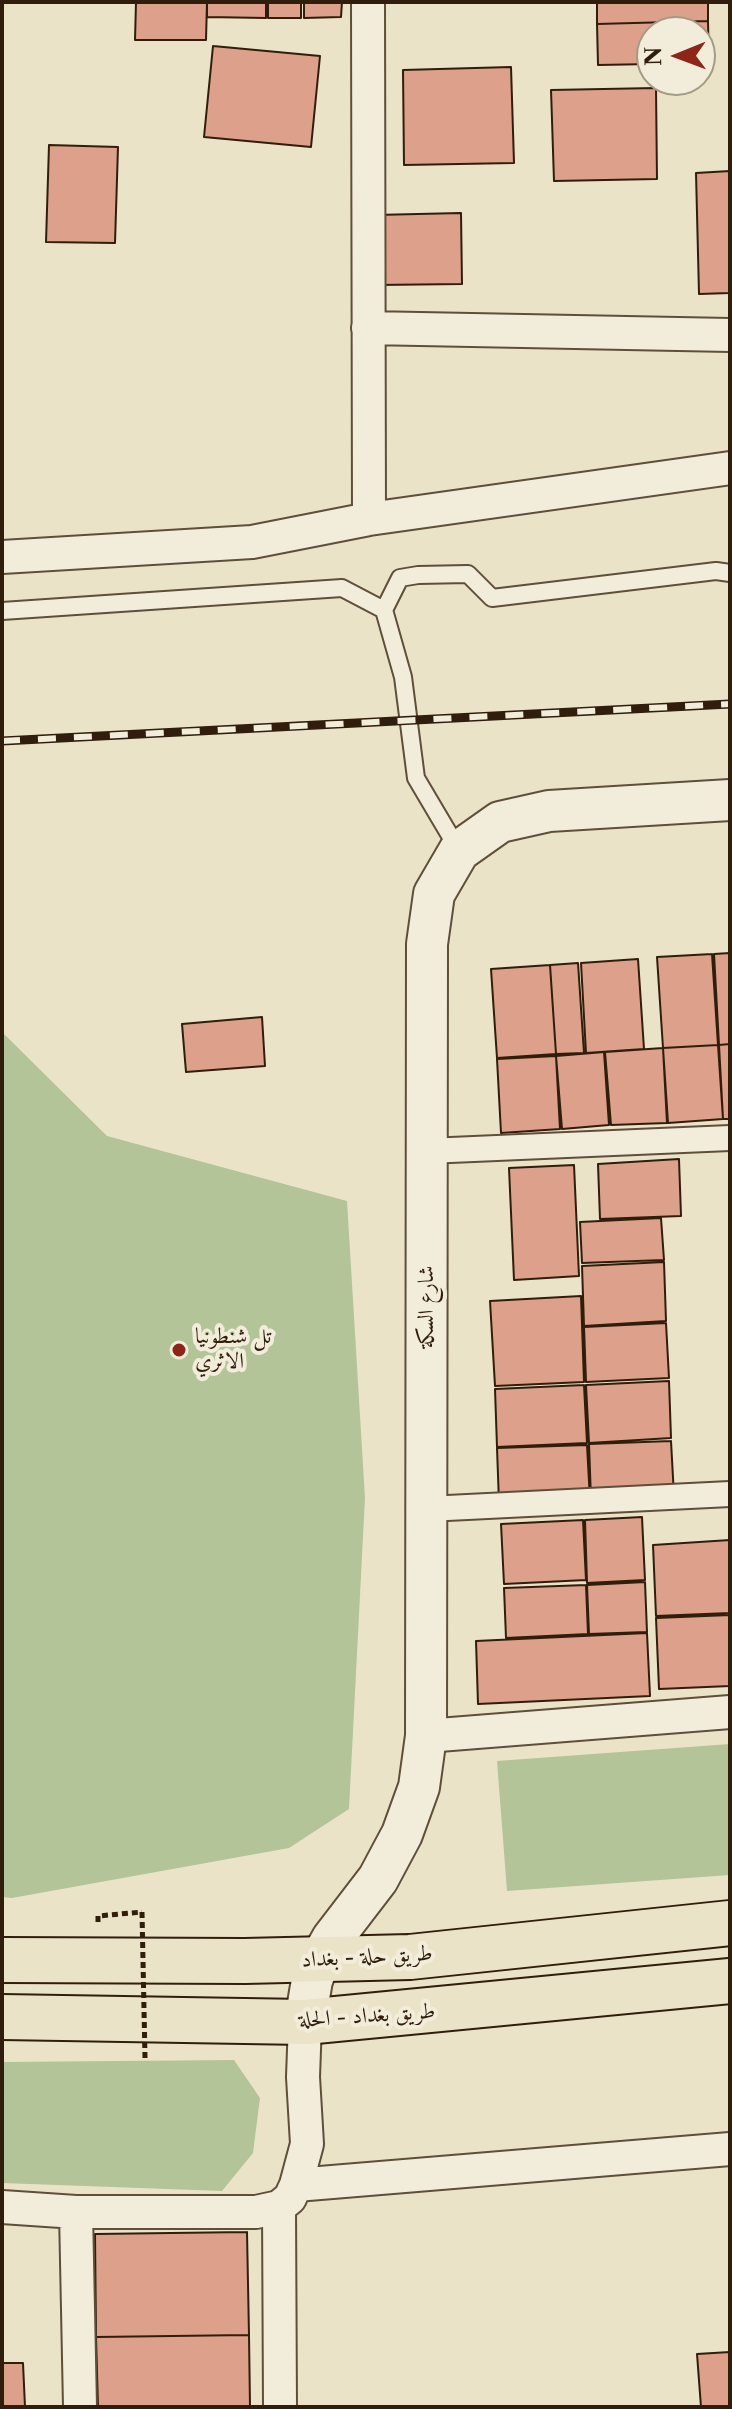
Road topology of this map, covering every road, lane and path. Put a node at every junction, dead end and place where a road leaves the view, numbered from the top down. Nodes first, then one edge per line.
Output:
1 (368, 2) edge
2 (368, 328) junction
3 (730, 335) edge
4 (730, 468) edge
5 (369, 519) junction
6 (2, 557) edge
7 (730, 573) edge
8 (384, 610) junction
9 (2, 611) edge
10 (730, 800) edge
11 (459, 851) junction
12 (730, 1138) edge
13 (427, 1151) junction
14 (730, 1494) edge
15 (427, 1509) junction
16 (730, 1712) edge
17 (426, 1736) junction
18 (98, 1916) dead end
19 (730, 1923) edge
20 (2, 1960) edge
21 (320, 1960) junction
22 (730, 1981) edge
23 (2, 2017) edge
24 (305, 2022) junction
25 (145, 2058) dead end
26 (730, 2149) edge
27 (288, 2196) junction
28 (2, 2207) edge
29 (76, 2212) junction
30 (80, 2407) edge
31 (280, 2407) edge

1 - 2 street
2 - 3 street
2 - 5 street
4 - 5 street
5 - 6 street
7 - 8 lane
8 - 9 lane
8 - 11 lane
10 - 11 street, شارع السكة
11 - 13 street, شارع السكة
12 - 13 street
13 - 15 street, شارع السكة
14 - 15 street
15 - 17 street, شارع السكة
16 - 17 street
17 - 21 street, شارع السكة
18 - 25 path, bridge
19 - 21 main road, طريق حلة - بغداد
20 - 21 main road, طريق حلة - بغداد
21 - 24 street, شارع السكة
22 - 24 main road, طريق بغداد - الحلة
23 - 24 main road, طريق بغداد - الحلة
24 - 27 street
26 - 27 street
27 - 29 street
27 - 31 street
28 - 29 street
29 - 30 street

